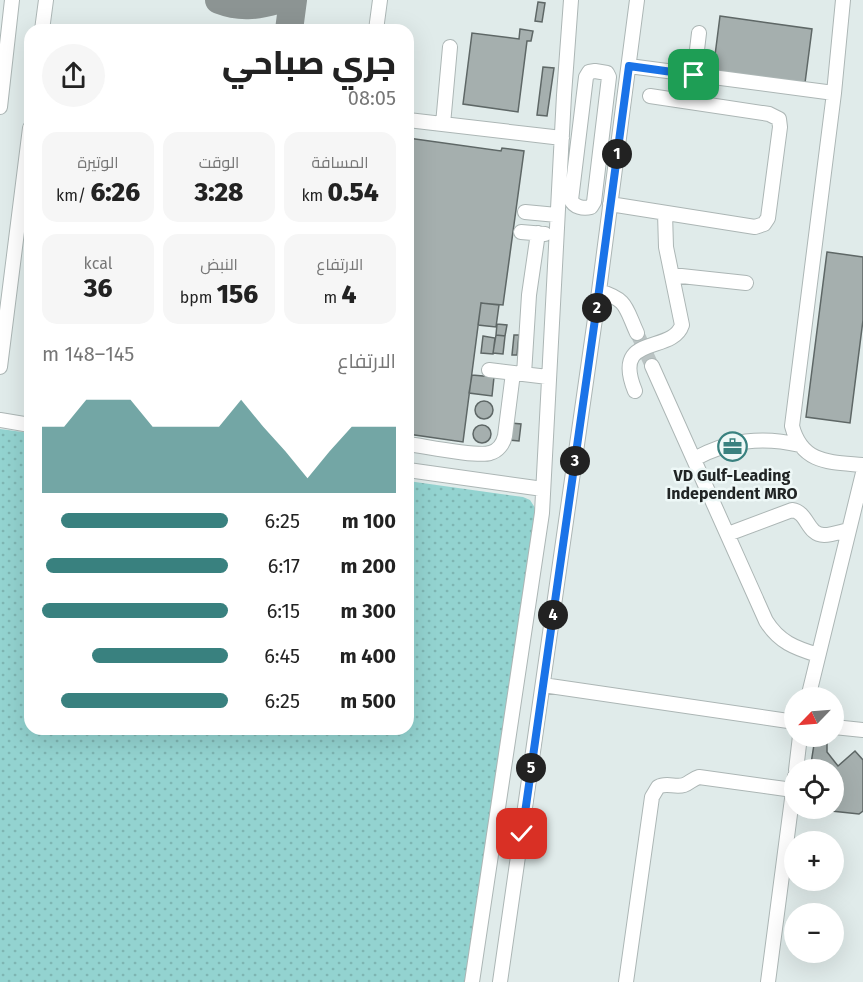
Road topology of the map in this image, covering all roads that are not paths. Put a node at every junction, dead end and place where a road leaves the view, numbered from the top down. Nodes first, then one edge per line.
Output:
1 (12, 0) edge
2 (46, 0) edge
3 (380, 0) edge
4 (571, 0) edge
5 (637, 0) edge
6 (843, 0) edge
7 (43, 24) edge
8 (377, 24) edge
9 (699, 33) dead end
10 (450, 47) dead end
11 (628, 71) junction
12 (2, 73) edge
13 (608, 74) junction
14 (694, 75) junction
15 (834, 93) junction
16 (650, 96) dead end
17 (0, 106) edge
18 (414, 121) edge
19 (443, 124) junction
20 (562, 138) junction
21 (24, 176) edge
22 (610, 204) junction
23 (525, 212) dead end
24 (665, 213) junction
25 (557, 215) junction
26 (520, 232) dead end
27 (538, 233) junction
28 (556, 235) junction
29 (672, 275) junction
30 (746, 283) dead end
31 (599, 291) junction
32 (530, 294) junction
33 (553, 297) junction
34 (637, 333) tunnel mouth
35 (652, 366) tunnel mouth
36 (0, 367) edge
37 (489, 370) dead end
38 (518, 374) junction
39 (548, 377) junction
40 (635, 391) dead end
41 (0, 420) edge
42 (24, 424) edge
43 (414, 445) edge
44 (800, 445) junction
45 (694, 459) junction
46 (863, 465) edge
47 (414, 471) edge
48 (863, 473) edge
49 (543, 489) junction
50 (848, 530) junction
51 (728, 534) junction
52 (818, 655) junction
53 (543, 685) junction
54 (811, 687) edge
55 (784, 720) edge
56 (844, 728) edge
57 (863, 730) edge
58 (784, 782) edge
59 (789, 819) edge
60 (472, 982) edge
61 (500, 982) edge
62 (626, 982) edge
63 (768, 982) edge

1 - 12 lane
2 - 7 lane
3 - 8 lane
4 - 20 lane
5 - 11 lane
6 - 15 lane
9 - 14 lane
10 - 19 lane
11 - 13 lane
11 - 14 lane
11 - 22 lane
12 - 17 lane
13 - 13 lane
14 - 15 lane
15 - 44 lane
16 - 24 lane
18 - 19 lane
19 - 20 lane
20 - 25 lane
21 - 36 lane
22 - 24 lane
22 - 31 lane
23 - 25 lane
24 - 29 lane
25 - 28 lane
26 - 27 lane
27 - 28 lane
27 - 32 lane
28 - 33 lane
29 - 30 lane
29 - 40 lane
31 - 34 lane
31 - 53 lane
32 - 33 lane
32 - 38 lane
33 - 39 lane
35 - 45 lane
37 - 38 lane
38 - 39 lane
38 - 43 lane
39 - 49 lane
41 - 42 lane
44 - 45 lane
44 - 46 lane
45 - 51 lane
47 - 49 lane
48 - 50 lane
49 - 60 lane
50 - 51 lane
50 - 52 lane
51 - 52 lane
52 - 54 lane
53 - 55 lane
53 - 61 lane
56 - 57 lane
58 - 62 lane
59 - 63 lane

